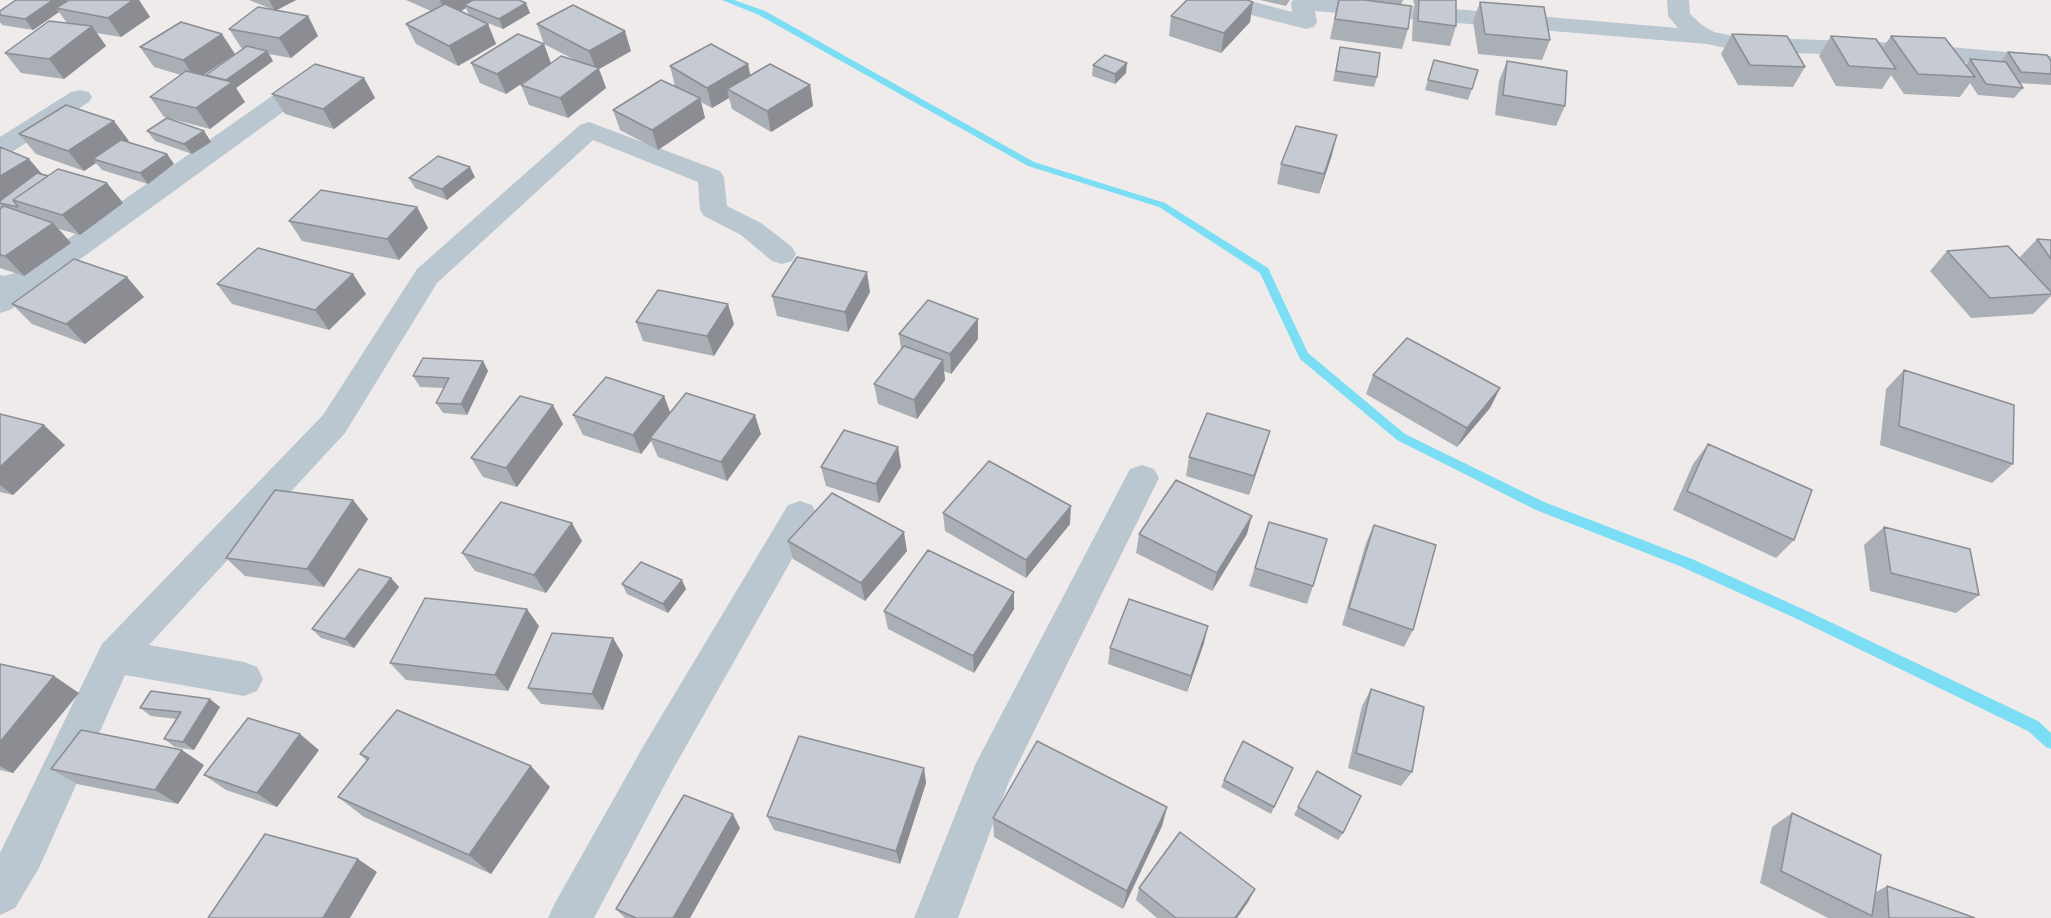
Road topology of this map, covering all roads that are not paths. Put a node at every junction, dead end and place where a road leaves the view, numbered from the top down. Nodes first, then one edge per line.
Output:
1 (1220, 0) edge
2 (1678, 0) edge
3 (1303, 2) edge
4 (1707, 37) junction
5 (2051, 63) edge
6 (325, 70) edge
7 (80, 97) dead end
8 (0, 148) edge
9 (782, 254) dead end
10 (32, 278) junction
11 (0, 285) edge
12 (0, 303) edge
13 (1142, 478) dead end
14 (800, 515) dead end
15 (115, 656) junction
16 (244, 679) dead end
17 (0, 893) edge
18 (570, 918) edge
19 (936, 918) edge

1 - 3 street
2 - 4 street
3 - 4 street
4 - 5 street
6 - 10 street
7 - 8 street
9 - 15 street
10 - 11 street
10 - 12 street
13 - 19 street
14 - 18 street
15 - 16 street
15 - 17 street

